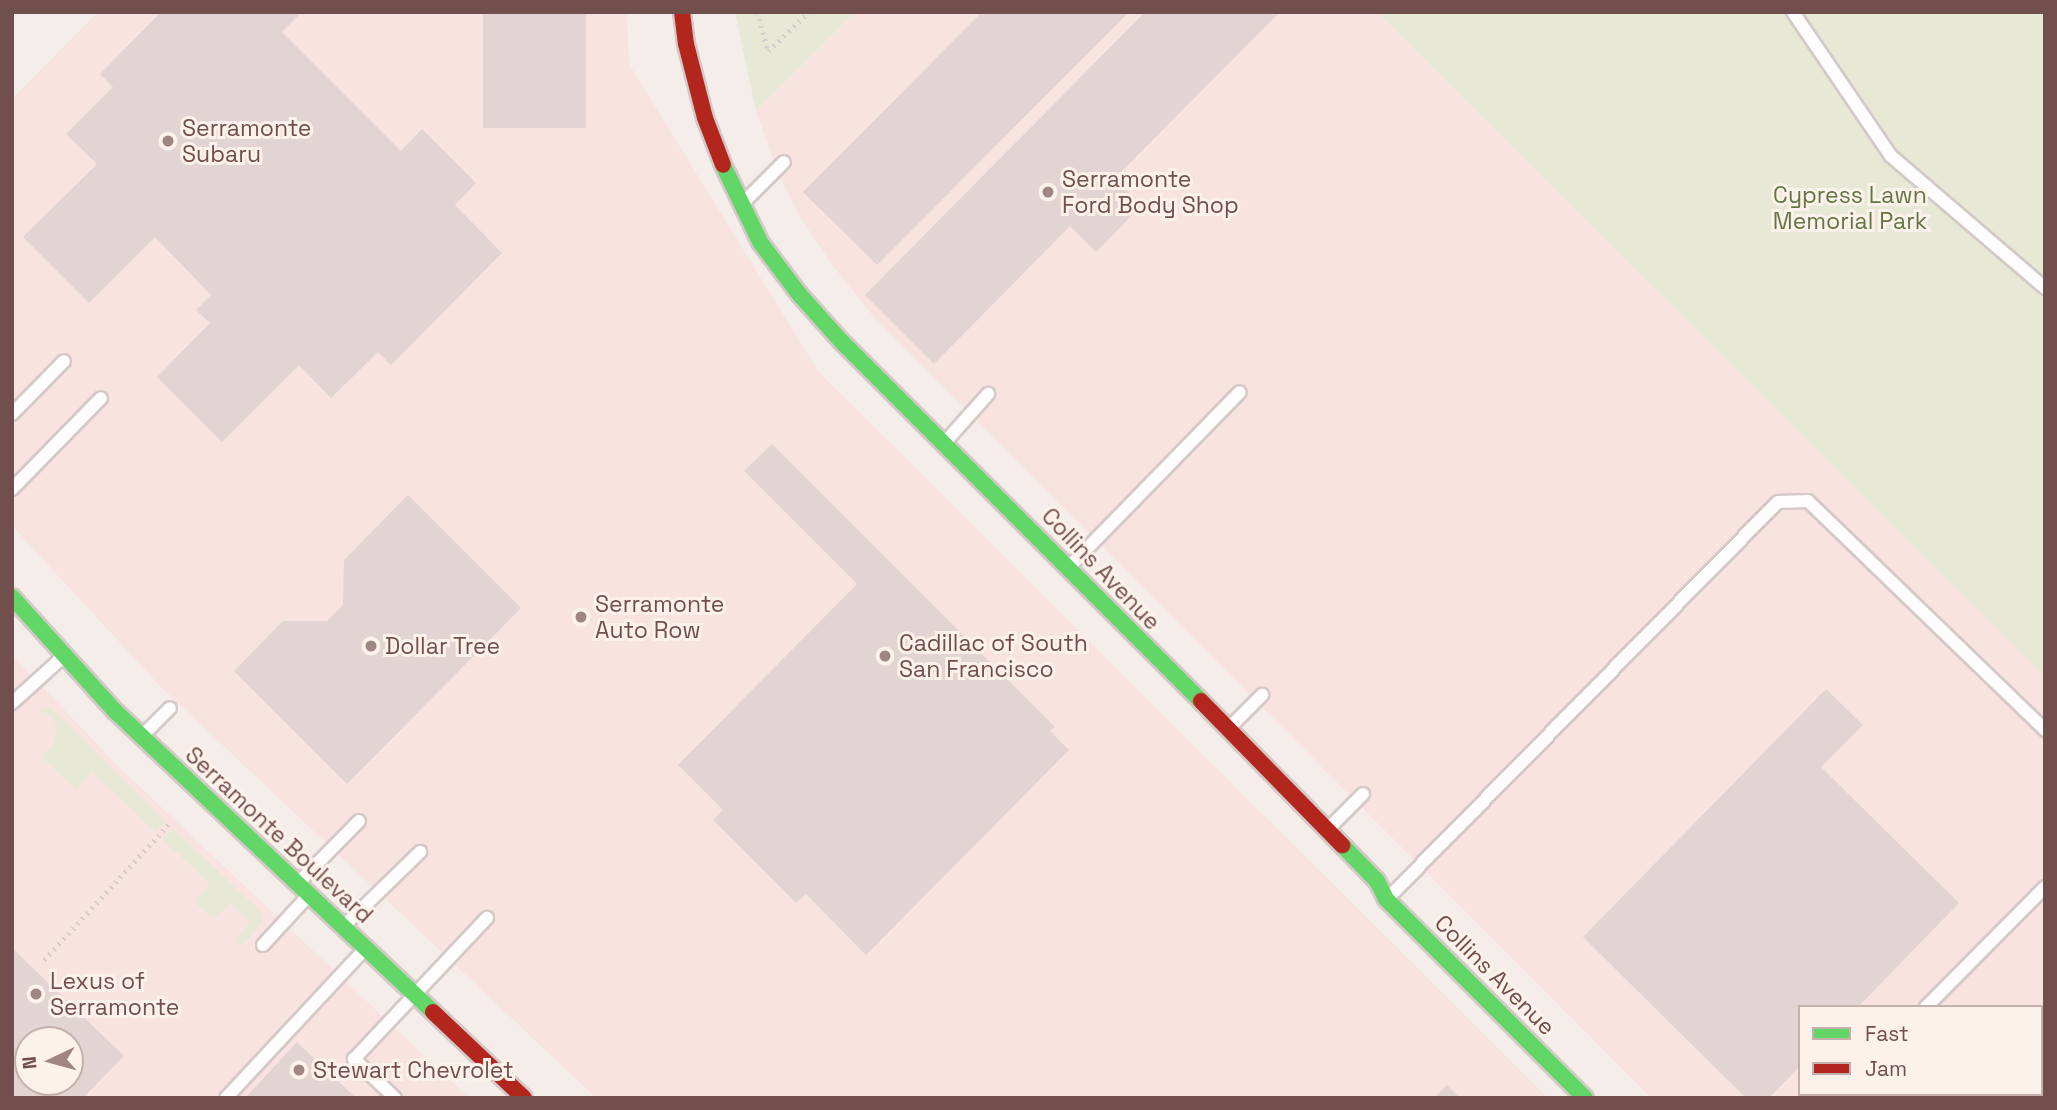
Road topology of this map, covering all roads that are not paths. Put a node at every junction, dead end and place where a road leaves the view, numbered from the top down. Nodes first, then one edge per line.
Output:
1 (682, 12) edge
2 (1793, 12) edge
3 (784, 162) dead end
4 (741, 205) junction
5 (2045, 288) edge
6 (64, 361) dead end
7 (1240, 392) dead end
8 (988, 394) dead end
9 (101, 398) dead end
10 (12, 414) edge
11 (944, 443) junction
12 (12, 489) edge
13 (1069, 567) junction
14 (12, 597) edge
15 (65, 655) junction
16 (1262, 695) dead end
17 (12, 703) edge
18 (170, 708) dead end
19 (1226, 730) junction
20 (2045, 730) edge
21 (142, 737) junction
22 (1363, 794) dead end
23 (359, 821) dead end
24 (1326, 831) junction
25 (420, 852) dead end
26 (2045, 887) edge
27 (303, 889) junction
28 (1387, 899) junction
29 (487, 918) dead end
30 (343, 927) junction
31 (263, 945) dead end
32 (366, 948) junction
33 (415, 994) junction
34 (1928, 1005) edge
35 (226, 1098) edge
36 (395, 1098) edge
37 (524, 1098) edge
38 (1585, 1098) edge

1 - 4 street, Collins Avenue
2 - 5 lane
3 - 4 lane
4 - 11 street, Collins Avenue
6 - 10 lane
7 - 13 lane
8 - 11 lane
9 - 12 lane
11 - 13 street, Collins Avenue
13 - 19 street, Collins Avenue
14 - 15 street, Serramonte Boulevard
15 - 17 lane
15 - 21 street, Serramonte Boulevard
16 - 19 lane
18 - 21 lane
19 - 24 street, Collins Avenue
20 - 28 lane
21 - 27 street, Serramonte Boulevard
22 - 24 lane
23 - 27 lane
24 - 28 street, Collins Avenue
25 - 30 lane
26 - 34 lane
27 - 30 street, Serramonte Boulevard
27 - 31 lane
28 - 38 street, Collins Avenue
29 - 33 lane
30 - 32 street, Serramonte Boulevard
32 - 33 street, Serramonte Boulevard
32 - 35 lane
33 - 36 lane
33 - 37 street, Serramonte Boulevard

